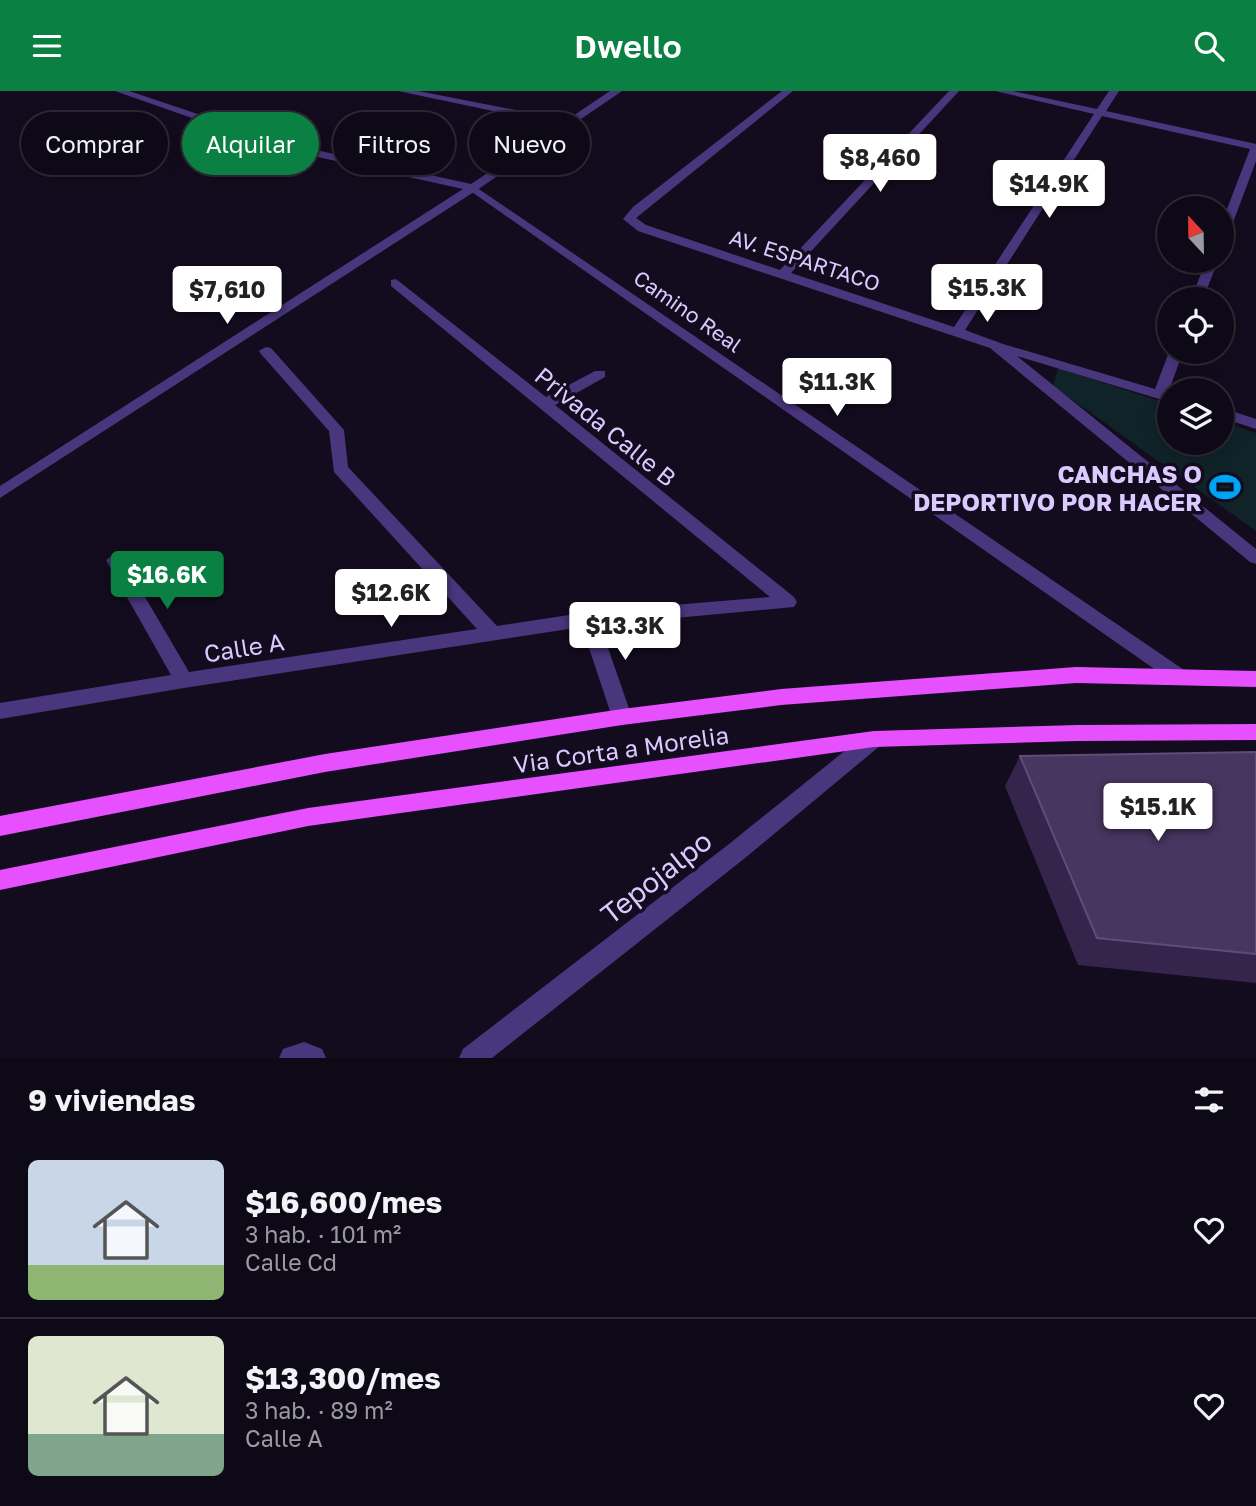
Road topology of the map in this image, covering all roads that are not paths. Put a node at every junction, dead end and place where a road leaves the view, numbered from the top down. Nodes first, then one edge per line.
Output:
1 (120, 91) edge
2 (403, 91) edge
3 (617, 91) edge
4 (788, 91) edge
5 (954, 91) edge
6 (1000, 91) edge
7 (1114, 91) edge
8 (507, 112) edge
9 (585, 112) edge
10 (1100, 113) junction
11 (1256, 147) edge
12 (492, 175) edge
13 (473, 188) junction
14 (1234, 205) edge
15 (782, 275) junction
16 (396, 283) dead end
17 (957, 332) junction
18 (995, 345) junction
19 (266, 351) dead end
20 (600, 374) dead end
21 (1157, 394) edge
22 (543, 405) junction
23 (1234, 418) edge
24 (1256, 424) edge
25 (0, 493) edge
26 (1256, 558) edge
27 (116, 560) dead end
28 (788, 603) joint
29 (589, 619) junction
30 (493, 634) junction
31 (1180, 677) junction
32 (1256, 679) edge
33 (184, 680) junction
34 (0, 711) edge
35 (622, 717) junction
36 (1256, 731) edge
37 (874, 739) junction
38 (0, 825) edge
39 (0, 880) edge
40 (292, 1058) edge
41 (313, 1058) edge
42 (472, 1058) edge

1 - 13 street, Camino Real
2 - 8 street
3 - 9 street
4 - 15 street, AV. ESPARTACO
5 - 15 street
6 - 10 street
7 - 10 street
10 - 11 street
10 - 17 street
11 - 14 street
12 - 13 street
13 - 25 street
13 - 31 street, Camino Real
15 - 17 street, AV. ESPARTACO
16 - 22 street, Privada Calle B
17 - 18 street, AV. ESPARTACO
18 - 21 street, AV. ESPARTACO
18 - 26 street, AV. ESPARTACO
19 - 30 street
20 - 22 street
22 - 28 street, Privada Calle B
23 - 24 street
27 - 33 street
28 - 29 street, Calle A
29 - 30 street, Calle A
29 - 35 street
30 - 33 street, Calle A
31 - 32 main road, Via Corta a Morelia
31 - 35 main road, Via Corta a Morelia
33 - 34 street, Calle A
35 - 38 main road, Via Corta a Morelia
36 - 37 main road, Via Corta a Morelia
37 - 39 main road, Via Corta a Morelia
37 - 42 street, Tepojalpo
40 - 41 street

